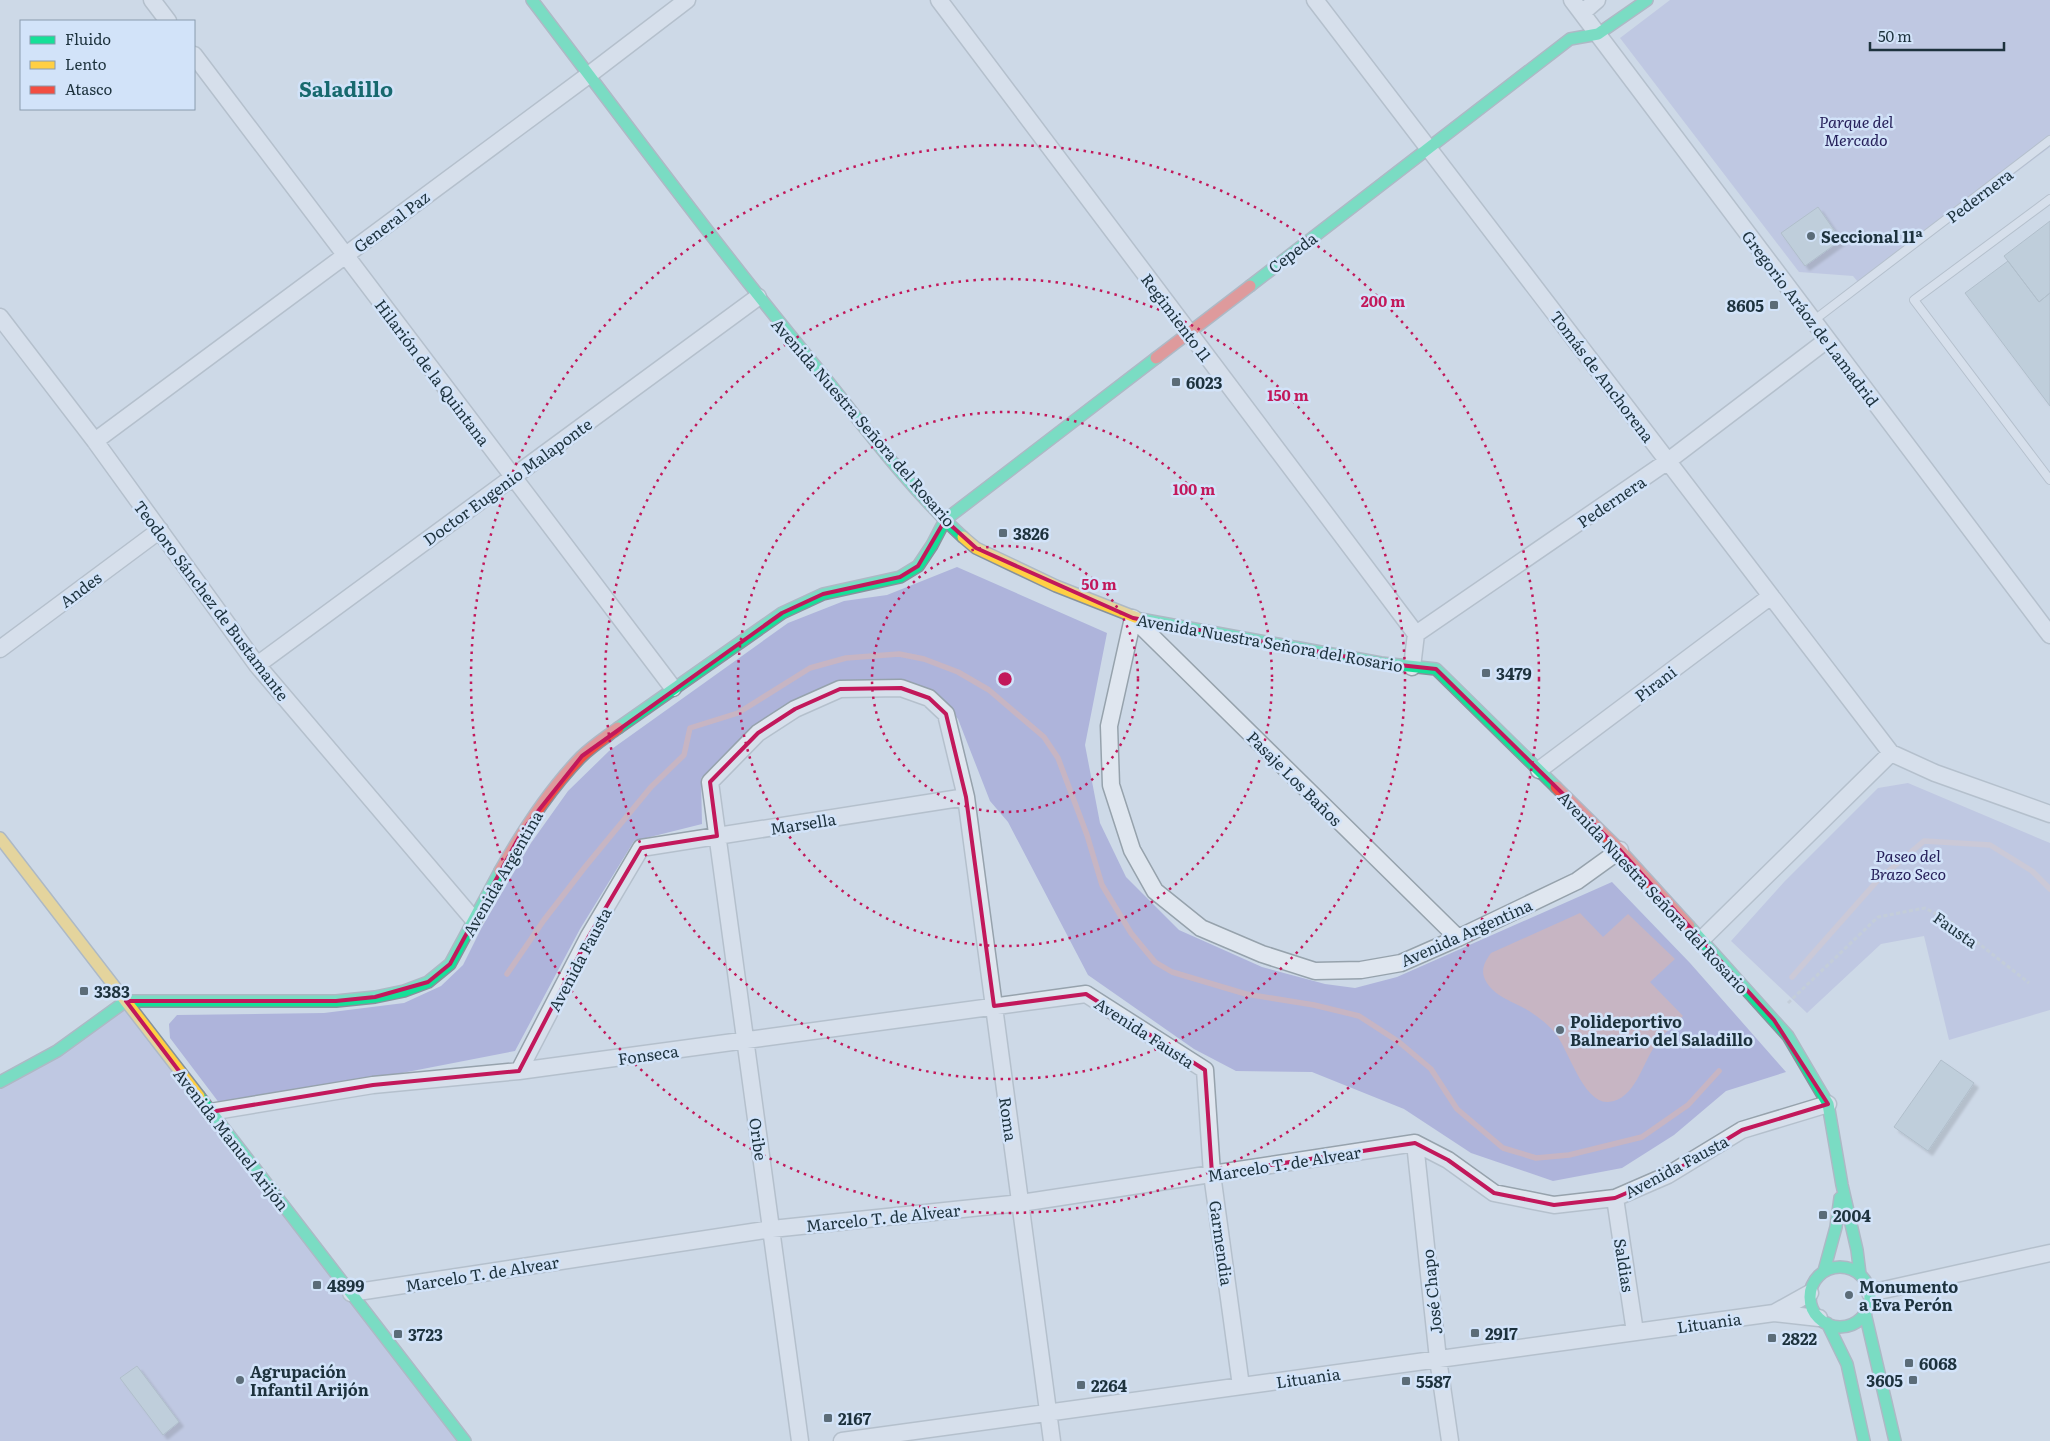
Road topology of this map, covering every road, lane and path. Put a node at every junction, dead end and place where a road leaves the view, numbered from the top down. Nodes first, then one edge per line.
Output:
1 (152, 0) edge
2 (532, 0) edge
3 (687, 0) edge
4 (939, 0) edge
5 (1315, 0) edge
6 (1597, 0) edge
7 (1647, 0) edge
8 (1577, 6) edge
9 (167, 20) edge
10 (1598, 34) junction
11 (195, 56) edge
12 (590, 74) junction
13 (2050, 140) edge
14 (1428, 148) junction
15 (2050, 198) edge
16 (346, 255) junction
17 (758, 297) junction
18 (0, 317) edge
19 (1812, 321) junction
20 (1188, 332) junction
21 (1827, 340) junction
22 (95, 441) junction
23 (1668, 462) junction
24 (513, 477) junction
25 (2050, 480) edge
26 (945, 520) junction
27 (160, 530) junction
28 (1771, 596) junction
29 (1133, 618) junction
30 (1416, 634) junction
31 (2050, 635) edge
32 (0, 649) edge
33 (257, 665) junction
34 (1412, 667) junction
35 (673, 688) junction
36 (1891, 753) junction
37 (1539, 770) junction
38 (966, 797) junction
39 (2050, 814) edge
40 (717, 836) junction
41 (0, 838) edge
42 (641, 848) joint
43 (1620, 850) junction
44 (474, 920) junction
45 (1458, 938) junction
46 (1700, 940) junction
47 (2029, 982) dead end
48 (1086, 994) joint
49 (126, 1001) junction
50 (1788, 1004) dead end
51 (994, 1006) junction
52 (745, 1040) junction
53 (1205, 1070) joint
54 (520, 1072) junction
55 (0, 1082) edge
56 (1828, 1104) junction
57 (210, 1112) junction
58 (1415, 1144) junction
59 (1212, 1174) junction
60 (1842, 1184) junction
61 (1615, 1198) junction
62 (1020, 1203) junction
63 (772, 1228) junction
64 (2050, 1253) edge
65 (1824, 1271) junction
66 (1860, 1274) junction
67 (351, 1293) junction
68 (1810, 1293) junction
69 (1870, 1293) junction
70 (1774, 1313) junction
71 (1865, 1313) junction
72 (1823, 1320) junction
73 (1635, 1332) junction
74 (1438, 1359) junction
75 (1241, 1386) junction
76 (1048, 1412) junction
77 (465, 1441) edge
78 (800, 1441) edge
79 (842, 1441) edge
80 (1052, 1441) edge
81 (1450, 1441) edge
82 (1864, 1441) edge
83 (1895, 1441) edge

1 - 9 street
2 - 12 street, Avenida Nuestra Señora del Rosario
3 - 12 street, General Paz
4 - 20 street, Regimiento 11
5 - 14 street, Tomás de Anchorena
6 - 8 street
7 - 10 street, Cepeda
8 - 10 street, Gregorio Aráoz de Lamadrid
10 - 14 street, Cepeda
10 - 19 street, Gregorio Aráoz de Lamadrid
11 - 16 street, Hilarión de la Quintana
12 - 16 street, General Paz
12 - 17 street, Avenida Nuestra Señora del Rosario
13 - 19 lane, Pedernera
14 - 20 street, Cepeda
14 - 23 street, Tomás de Anchorena
15 - 25 lane
16 - 22 street, General Paz
16 - 24 street, Hilarión de la Quintana
17 - 24 street, Doctor Eugenio Malaponte
17 - 26 street, Avenida Nuestra Señora del Rosario
18 - 22 street, Teodoro Sánchez de Bustamante
19 - 21 street, Gregorio Aráoz de Lamadrid
20 - 26 street, Cepeda
20 - 30 street, Regimiento 11
21 - 23 street, Pedernera
21 - 31 street, Gregorio Aráoz de Lamadrid
22 - 27 street, Teodoro Sánchez de Bustamante
23 - 28 street, Tomás de Anchorena
23 - 30 street, Pedernera
24 - 33 street, Doctor Eugenio Malaponte
24 - 35 street, Hilarión de la Quintana
26 - 29 street, Avenida Nuestra Señora del Rosario
26 - 35 street, Avenida Argentina
27 - 32 street, Andes
27 - 33 street, Teodoro Sánchez de Bustamante
28 - 36 street, Tomás de Anchorena
28 - 37 street, Pirani
29 - 34 street, Avenida Nuestra Señora del Rosario
29 - 45 street, Pasaje Los Baños
29 - 45 street, Avenida Argentina
30 - 34 street
33 - 44 street, Teodoro Sánchez de Bustamante
34 - 37 street, Avenida Nuestra Señora del Rosario
35 - 44 street, Avenida Argentina
36 - 39 street
36 - 46 street
37 - 43 street, Avenida Nuestra Señora del Rosario
38 - 40 street, Marsella
38 - 40 street
38 - 51 street, Roma
40 - 42 street, Marsella
40 - 52 street, Oribe
41 - 49 street, Avenida Manuel Arijón
42 - 54 street, Avenida Fausta
43 - 45 street, Avenida Argentina
43 - 46 street, Avenida Nuestra Señora del Rosario
44 - 49 street, Avenida Argentina
46 - 56 street, Avenida Nuestra Señora del Rosario
47 - 50 path, Fausta
48 - 51 street, Fonseca
48 - 53 street, Avenida Fausta
49 - 55 street
49 - 57 street, Avenida Manuel Arijón
51 - 52 street, Fonseca
51 - 62 street, Roma
52 - 54 street, Fonseca
52 - 63 street, Oribe
53 - 59 street, Garmendia
54 - 57 street, Fonseca
56 - 60 street, Avenida Nuestra Señora del Rosario
56 - 61 street, Avenida Fausta
57 - 67 street, Avenida Manuel Arijón
58 - 59 street, Marcelo T. de Alvear
58 - 61 street, Avenida Fausta
58 - 74 street, José Chapo
59 - 62 street, Marcelo T. de Alvear
59 - 75 street, Garmendia
60 - 65 street, Avenida Nuestra Señora del Rosario
60 - 66 street, Avenida Nuestra Señora del Rosario
61 - 73 street, Saldias
62 - 63 street, Marcelo T. de Alvear
62 - 76 street, Roma
63 - 67 street, Marcelo T. de Alvear
63 - 78 street, Oribe
64 - 69 street
65 - 66 street
65 - 68 street
66 - 69 street
67 - 77 street, Avenida Manuel Arijón
68 - 70 street, Lituania
68 - 72 street
69 - 71 street
70 - 72 street, Lituania
70 - 73 street, Lituania
71 - 72 street
71 - 83 street
72 - 82 street
73 - 74 street, Lituania
74 - 75 street, Lituania
74 - 81 street, José Chapo
75 - 76 street, Lituania
76 - 79 street, Lituania
76 - 80 street, Roma

